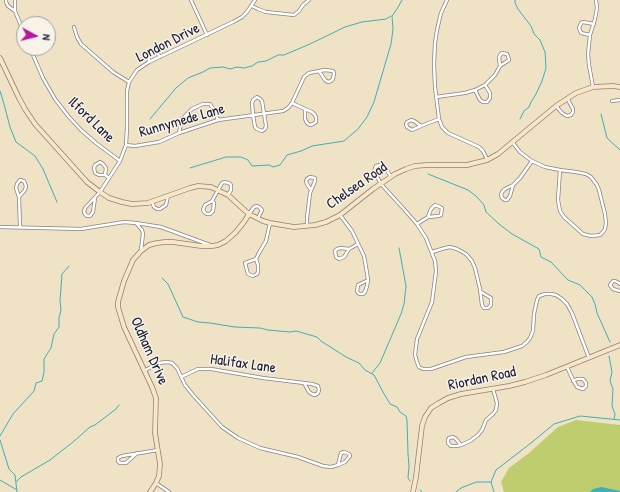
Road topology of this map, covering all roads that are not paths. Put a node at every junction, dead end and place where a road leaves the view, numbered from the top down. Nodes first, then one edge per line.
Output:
1 (6, 0) edge
2 (15, 0) edge
3 (191, 0) edge
4 (255, 0) edge
5 (304, 0) edge
6 (309, 0) edge
7 (447, 0) edge
8 (596, 0) edge
9 (303, 5) junction
10 (252, 6) junction
11 (15, 11) junction
12 (17, 16) edge
13 (594, 24) junction
14 (74, 27) dead end
15 (207, 35) junction
16 (590, 35) junction
17 (33, 56) edge
18 (160, 57) junction
19 (0, 58) edge
20 (149, 62) junction
21 (500, 66) junction
22 (319, 71) junction
23 (129, 82) junction
24 (485, 85) junction
25 (593, 87) junction
26 (620, 87) edge
27 (475, 90) junction
28 (436, 97) junction
29 (567, 98) junction
30 (620, 100) edge
31 (612, 101) dead end
32 (292, 103) junction
33 (556, 106) junction
34 (305, 109) junction
35 (264, 114) junction
36 (253, 115) junction
37 (439, 119) junction
38 (218, 120) junction
39 (422, 126) junction
40 (179, 133) junction
41 (513, 143) junction
42 (126, 145) junction
43 (487, 160) junction
44 (532, 161) junction
45 (120, 162) junction
46 (560, 170) junction
47 (104, 175) junction
48 (391, 177) junction
49 (109, 178) junction
50 (382, 184) junction
51 (513, 185) junction
52 (218, 190) junction
53 (311, 190) junction
54 (100, 192) junction
55 (228, 195) junction
56 (168, 196) junction
57 (19, 197) junction
58 (95, 198) junction
59 (212, 201) junction
60 (152, 202) junction
61 (249, 214) junction
62 (340, 215) junction
63 (428, 217) junction
64 (258, 218) junction
65 (136, 223) junction
66 (270, 223) junction
67 (417, 224) junction
68 (0, 227) edge
69 (20, 227) junction
70 (307, 227) junction
71 (358, 244) junction
72 (212, 246) junction
73 (349, 249) junction
74 (141, 251) junction
75 (432, 252) junction
76 (256, 259) junction
77 (368, 280) junction
78 (620, 284) edge
79 (620, 291) edge
80 (481, 292) junction
81 (620, 345) edge
82 (588, 358) junction
83 (567, 367) junction
84 (144, 371) junction
85 (181, 377) junction
86 (573, 380) junction
87 (304, 383) junction
88 (493, 389) junction
89 (461, 445) junction
90 (158, 450) junction
91 (137, 453) junction
92 (338, 465) junction
93 (156, 483) junction
94 (150, 492) edge
95 (169, 492) edge
96 (413, 492) edge

1 - 11 street
2 - 11 street
3 - 15 street
4 - 10 street, London Drive
5 - 9 street
6 - 9 street
7 - 28 street
8 - 13 street
9 - 10 street
10 - 15 street, London Drive
11 - 12 street
13 - 16 street
13 - 16 street
14 - 23 street
15 - 18 street, London Drive
16 - 25 street
17 - 45 street, Ilford Lane
18 - 20 street, London Drive
18 - 20 street
19 - 54 street, Chelsea Road
20 - 23 street, London Drive
21 - 21 street
21 - 24 street
22 - 22 street
22 - 32 street
23 - 42 street, London Drive
24 - 27 street
24 - 27 street
25 - 26 street, Chelsea Road
25 - 29 street, Chelsea Road
27 - 28 street
28 - 37 street
29 - 33 street, Chelsea Road
29 - 33 street
30 - 31 street
32 - 34 street
32 - 35 street, Runnymede Lane
33 - 41 street, Chelsea Road
34 - 34 street
35 - 36 street, Runnymede Lane
35 - 36 street
35 - 36 street
36 - 38 street, Runnymede Lane
37 - 39 street
37 - 43 street
38 - 40 street, Runnymede Lane
38 - 40 street
39 - 39 street
40 - 42 street, Runnymede Lane
41 - 43 street, Chelsea Road
41 - 44 street
42 - 45 street, London Drive
43 - 48 street, Chelsea Road
44 - 46 street
44 - 51 street
45 - 49 street, London Drive
46 - 46 street
47 - 47 street
47 - 49 street
48 - 50 street, Chelsea Road
48 - 50 street
49 - 54 street, London Drive
50 - 62 street, Chelsea Road
50 - 67 street
51 - 51 street
52 - 55 street, Chelsea Road
52 - 55 street
52 - 56 street, Chelsea Road
52 - 59 street
53 - 53 street
53 - 70 street
54 - 58 street, London Drive
54 - 60 street, Chelsea Road
55 - 61 street, Chelsea Road
56 - 60 street, Chelsea Road
56 - 60 street
57 - 57 street
57 - 69 street
58 - 58 street
59 - 59 street
61 - 64 street, Chelsea Road
61 - 64 street
61 - 72 street
62 - 70 street, Chelsea Road
62 - 71 street
63 - 63 street
63 - 67 street
64 - 66 street, Chelsea Road
65 - 69 street
65 - 72 street
65 - 74 street
66 - 70 street, Chelsea Road
66 - 76 street
67 - 75 street
68 - 69 street
71 - 73 street
71 - 77 street
72 - 74 street
73 - 73 street
74 - 84 street, Oldham Drive
75 - 80 street
75 - 82 street
76 - 76 street
77 - 77 street
78 - 79 street
80 - 80 street
81 - 82 street, Riordan Road
82 - 83 street, Riordan Road
83 - 86 street
83 - 88 street, Riordan Road
84 - 85 street
84 - 90 street, Oldham Drive
85 - 87 street, Halifax Lane
85 - 92 street
86 - 86 street
87 - 87 street, Halifax Lane
88 - 89 street
88 - 96 street, Riordan Road
89 - 89 street
90 - 91 street
90 - 93 street, Oldham Drive
91 - 91 street
92 - 92 street
93 - 94 street, Oldham Drive
93 - 95 street

